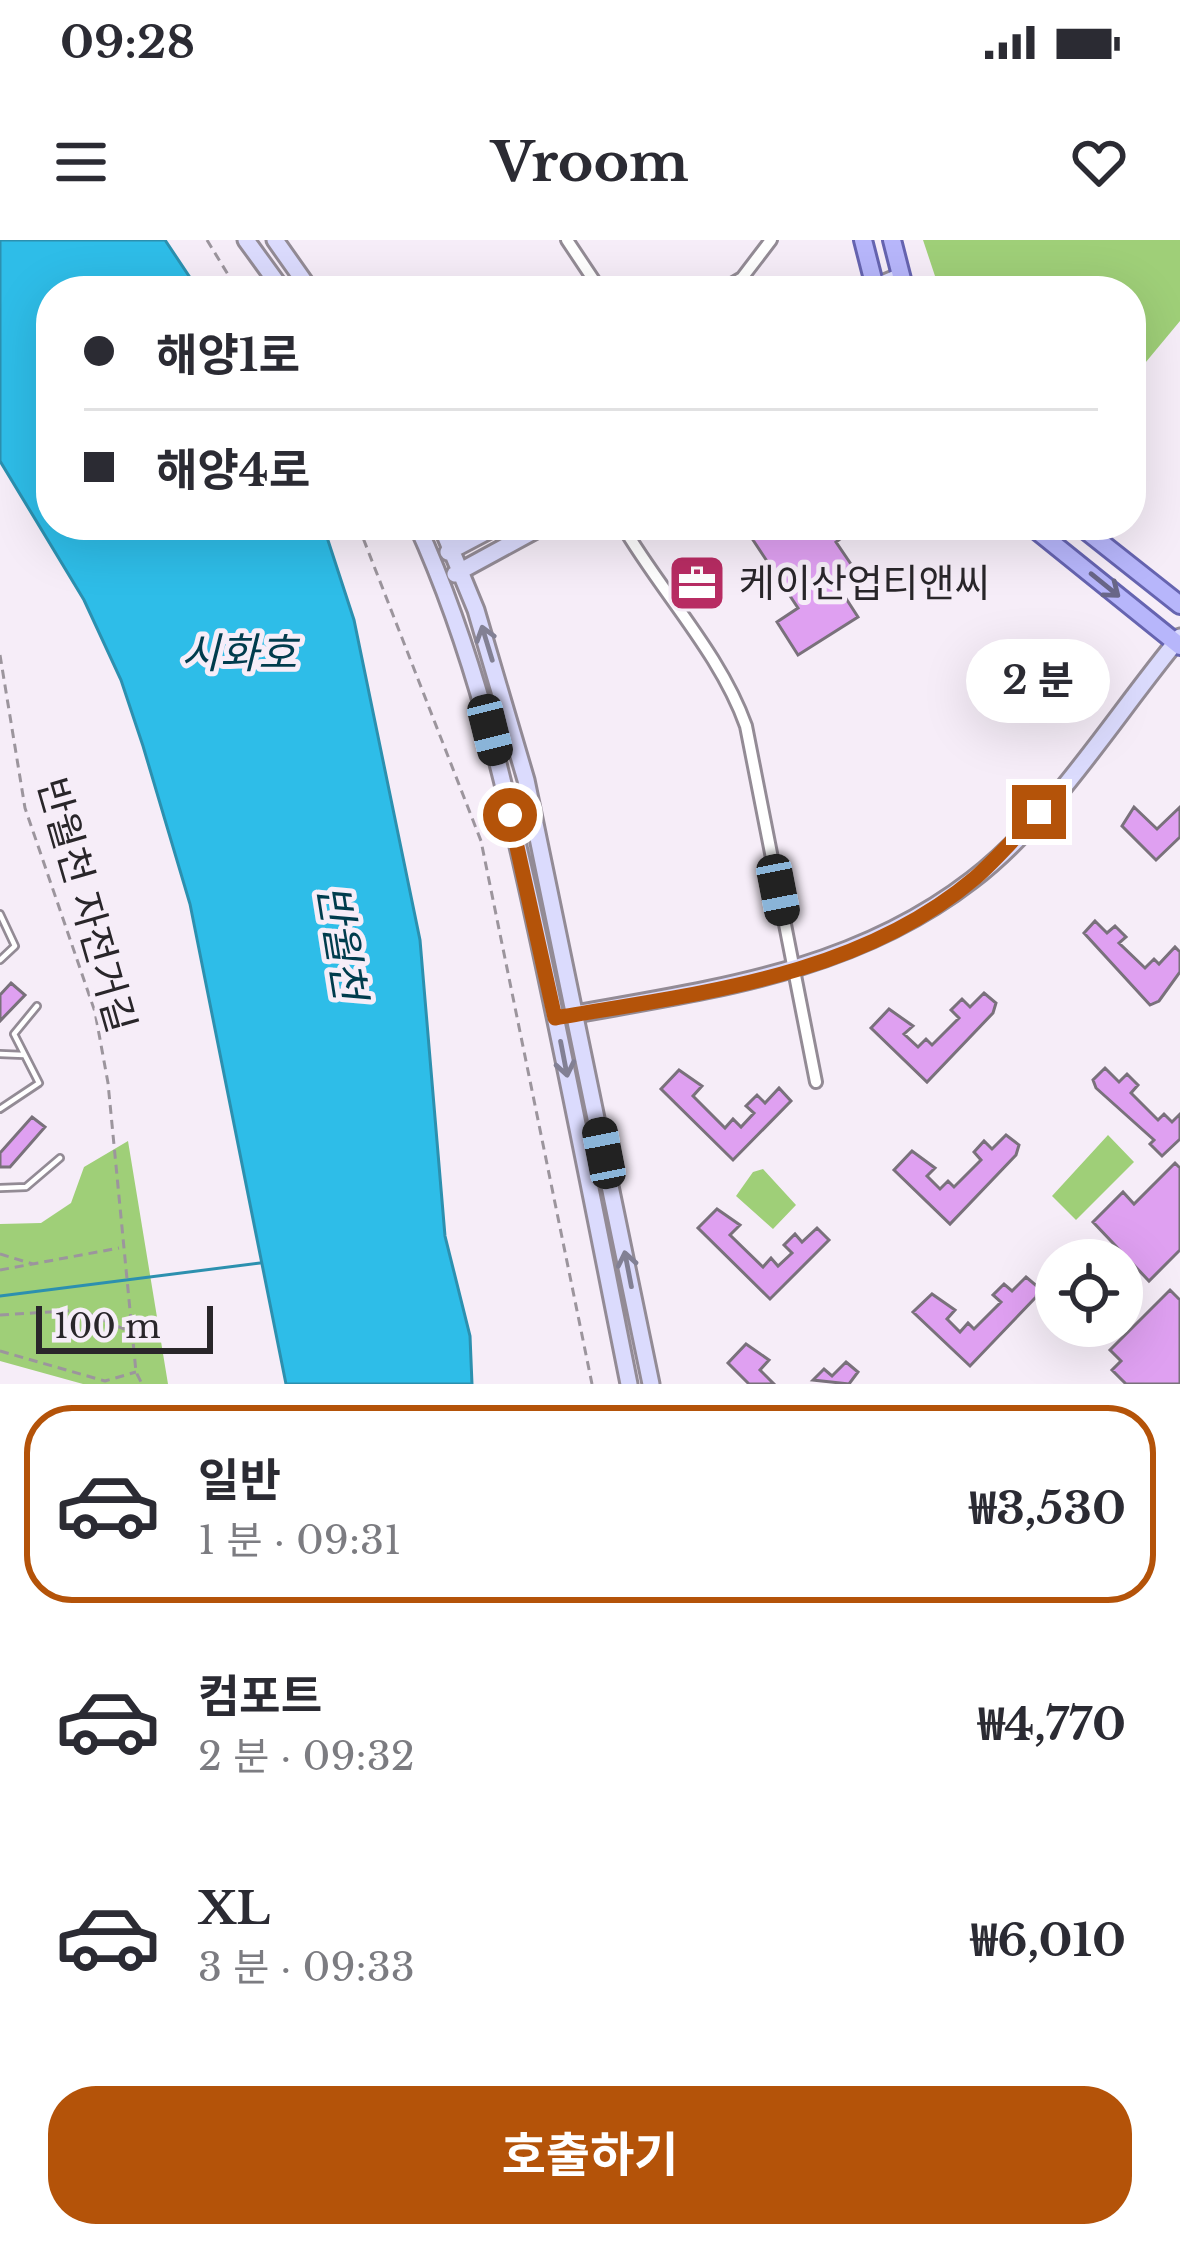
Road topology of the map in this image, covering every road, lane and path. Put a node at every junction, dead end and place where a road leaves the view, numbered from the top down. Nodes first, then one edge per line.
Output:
1 (207, 240) edge
2 (246, 240) edge
3 (275, 240) edge
4 (568, 240) edge
5 (771, 240) edge
6 (863, 240) edge
7 (892, 240) edge
8 (229, 276) edge
9 (272, 276) edge
10 (300, 276) edge
11 (591, 276) edge
12 (744, 276) edge
13 (869, 276) edge
14 (901, 276) edge
15 (364, 540) edge
16 (424, 540) edge
17 (448, 540) edge
18 (471, 540) edge
19 (518, 540) edge
20 (631, 540) edge
21 (1049, 540) edge
22 (1098, 540) edge
23 (453, 550) junction
24 (433, 560) junction
25 (461, 571) junction
26 (442, 579) junction
27 (1180, 604) edge
28 (1178, 642) edge
29 (0, 655) edge
30 (0, 914) edge
31 (0, 959) edge
32 (794, 973) junction
33 (37, 1006) dead end
34 (576, 1014) junction
35 (555, 1018) junction
36 (0, 1054) edge
37 (25, 1055) junction
38 (815, 1082) dead end
39 (0, 1109) edge
40 (60, 1158) dead end
41 (0, 1188) edge
42 (121, 1247) junction
43 (0, 1254) edge
44 (34, 1264) junction
45 (0, 1270) edge
46 (0, 1315) edge
47 (132, 1332) junction
48 (0, 1351) edge
49 (136, 1372) junction
50 (142, 1384) edge
51 (592, 1384) edge
52 (629, 1384) edge
53 (651, 1384) edge

1 - 8 path
2 - 9 street
3 - 10 street
4 - 11 street
5 - 12 street
6 - 13 main road
7 - 14 main road
15 - 51 path
16 - 24 street
17 - 23 street
18 - 23 street
19 - 25 street
20 - 32 street
21 -> 28 main road
22 - 27 main road
23 - 24 street
23 - 25 street
24 - 26 street
25 - 26 street
34 -> 25 street
26 - 35 street
28 - 32 street
29 - 42 path, 반월천 자전거길
30 - 31 lane
32 - 34 street
32 - 38 street
33 - 37 lane
34 - 35 street
53 -> 34 street
35 -> 52 street
36 - 37 lane
37 - 39 lane
40 - 41 lane
42 - 44 path
42 - 47 path, 반월천 자전거길
43 - 44 path
44 - 45 path
46 - 47 path
47 - 49 path, 반월천 자전거길
48 - 49 path
49 - 50 path, 반월천 자전거길

